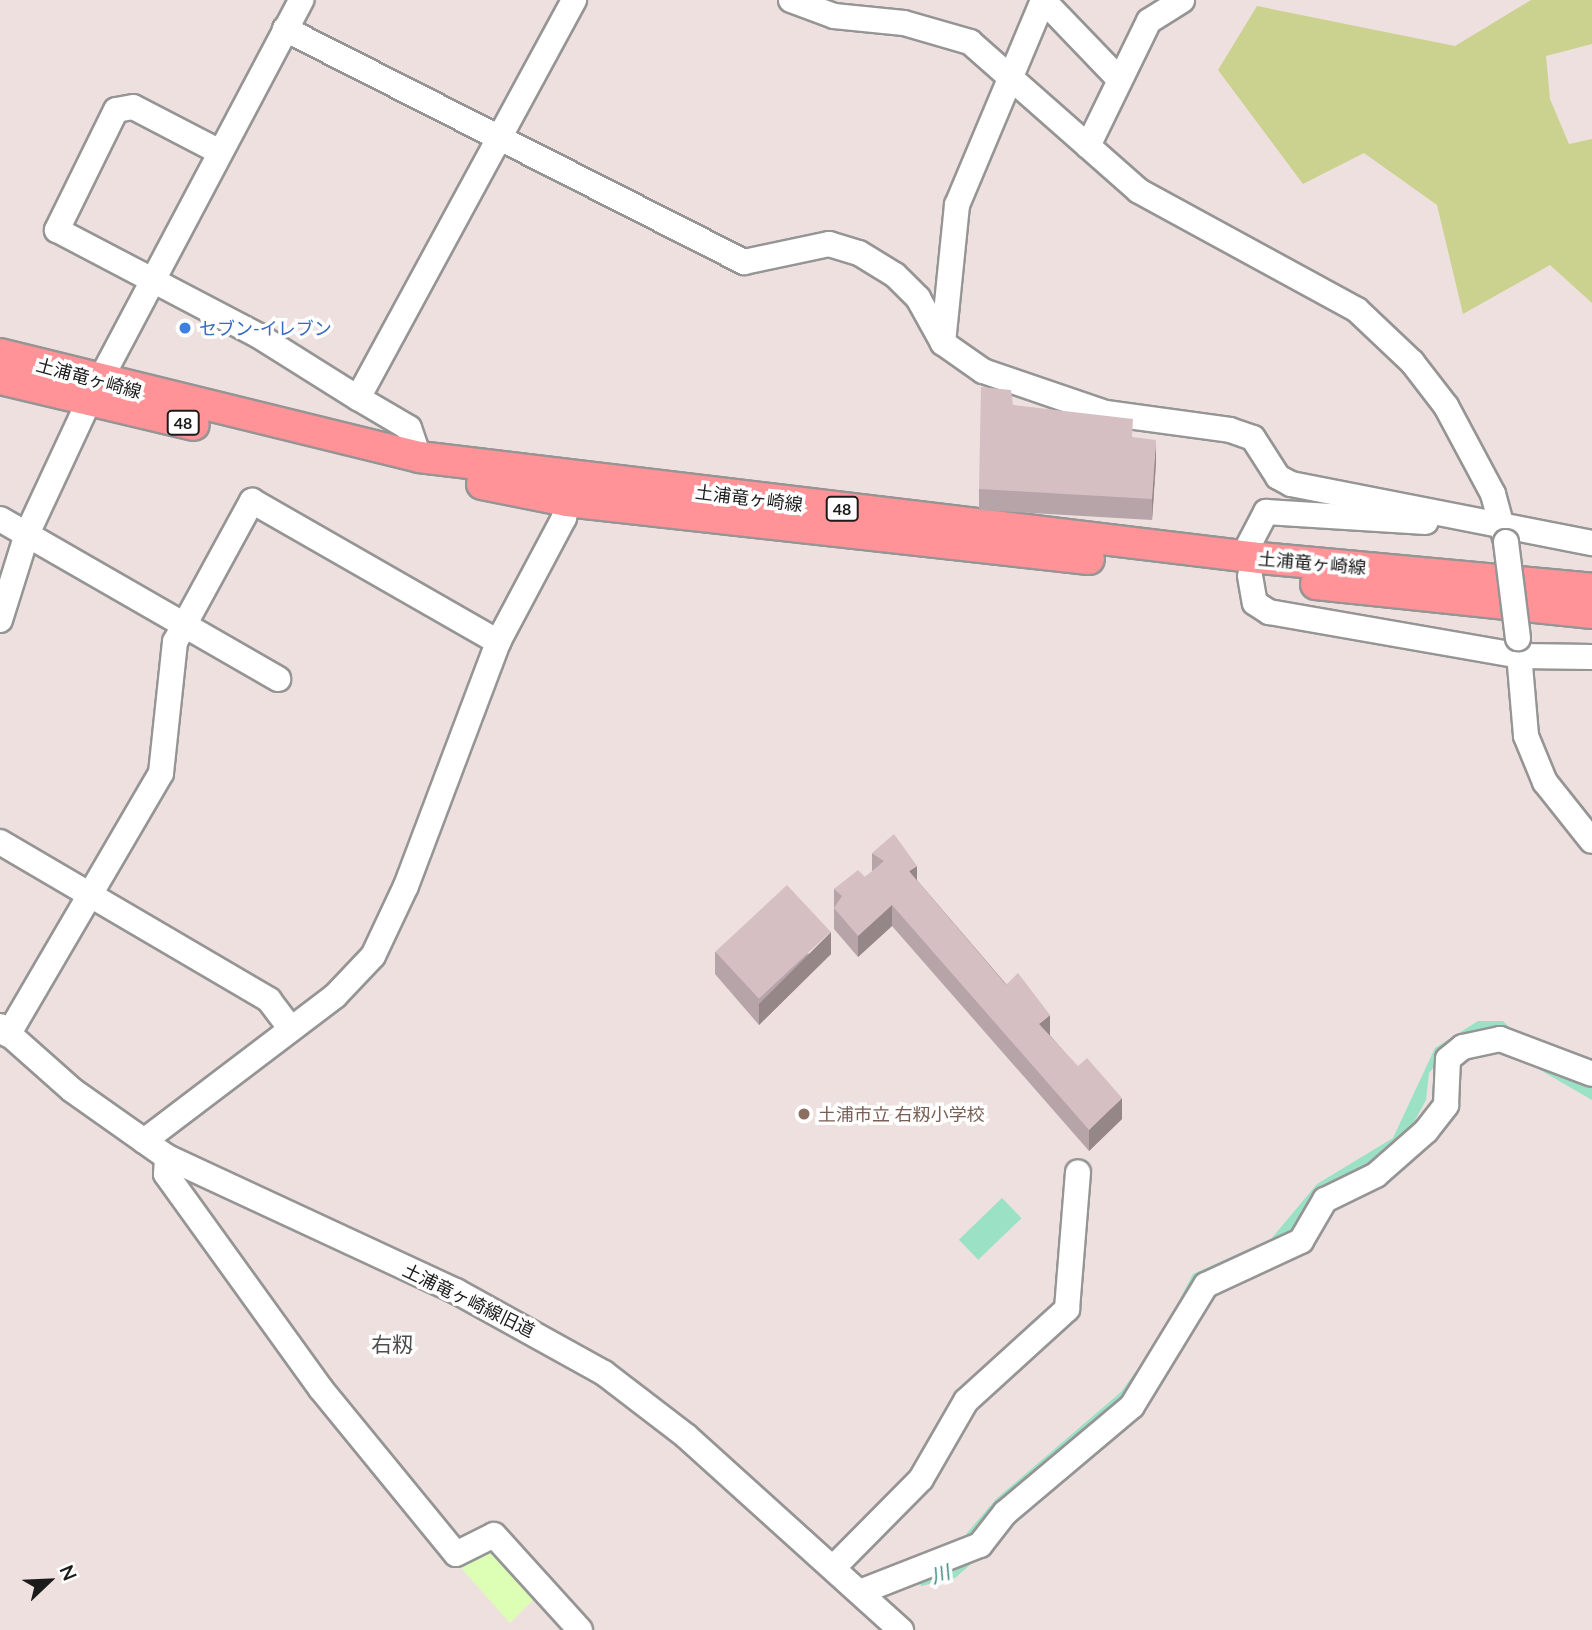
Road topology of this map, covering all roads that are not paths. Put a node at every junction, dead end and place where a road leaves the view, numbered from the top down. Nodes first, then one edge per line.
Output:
1 (301, 0) edge
2 (573, 0) edge
3 (792, 0) edge
4 (1043, 0) edge
5 (1182, 0) edge
6 (836, 8) edge
7 (285, 29) junction
8 (1013, 78) junction
9 (1118, 78) junction
10 (497, 140) junction
11 (1088, 146) junction
12 (216, 150) junction
13 (151, 280) junction
14 (943, 343) junction
15 (0, 354) edge
16 (0, 379) edge
17 (94, 393) junction
18 (358, 398) junction
19 (419, 457) junction
20 (570, 489) junction
21 (1451, 514) junction
22 (0, 519) edge
23 (27, 534) junction
24 (1504, 535) junction
25 (1592, 543) edge
26 (1246, 566) junction
27 (1592, 589) edge
28 (1592, 614) edge
29 (0, 620) edge
30 (184, 626) junction
31 (498, 642) junction
32 (1519, 647) junction
33 (1592, 657) edge
34 (278, 679) dead end
35 (1592, 841) edge
36 (0, 842) edge
37 (89, 894) junction
38 (4, 1030) edge
39 (291, 1030) junction
40 (1592, 1074) edge
41 (144, 1141) junction
42 (167, 1157) junction
43 (1078, 1172) dead end
44 (833, 1568) junction
45 (860, 1592) junction
46 (580, 1630) edge
47 (901, 1630) edge

1 - 7 street
2 - 10 street
3 - 6 street
4 - 8 street
4 - 9 street
5 - 9 street
6 - 8 street
7 - 10 street
7 - 12 street
8 - 11 street
8 - 14 street
9 - 11 street
10 - 14 street
10 - 18 street
11 - 24 street
12 - 13 street
12 - 13 street
13 - 17 street
13 - 18 street
14 - 21 street
15 - 17 main road, 土浦竜ヶ崎線 / 48
16 - 17 main road, 土浦竜ヶ崎線 / 48
17 - 19 main road, 土浦竜ヶ崎線 / 48
17 - 20 main road, 土浦竜ヶ崎線 / 48
17 - 23 street
18 - 19 street
19 - 20 main road, 土浦竜ヶ崎線 / 48
20 - 26 main road, 土浦竜ヶ崎線 / 48
20 - 31 street
21 - 24 street
21 - 26 street
22 - 23 street
23 - 29 street
23 - 30 street
24 - 25 street
24 - 32 street, bridge
26 - 27 main road, 土浦竜ヶ崎線 / 48
26 - 28 main road, 土浦竜ヶ崎線 / 48
26 - 32 street
30 - 31 street
30 - 34 street
30 - 37 street
31 - 39 street
32 - 33 street
32 - 35 street
36 - 37 street
37 - 38 street
37 - 39 street
38 - 41 street, 土浦竜ヶ崎線旧道
39 - 41 street
40 - 45 street
41 - 42 street, 土浦竜ヶ崎線旧道
42 - 44 street, 土浦竜ヶ崎線旧道
42 - 46 street
43 - 44 street
44 - 45 street, 土浦竜ヶ崎線旧道
45 - 47 street, 土浦竜ヶ崎線旧道

